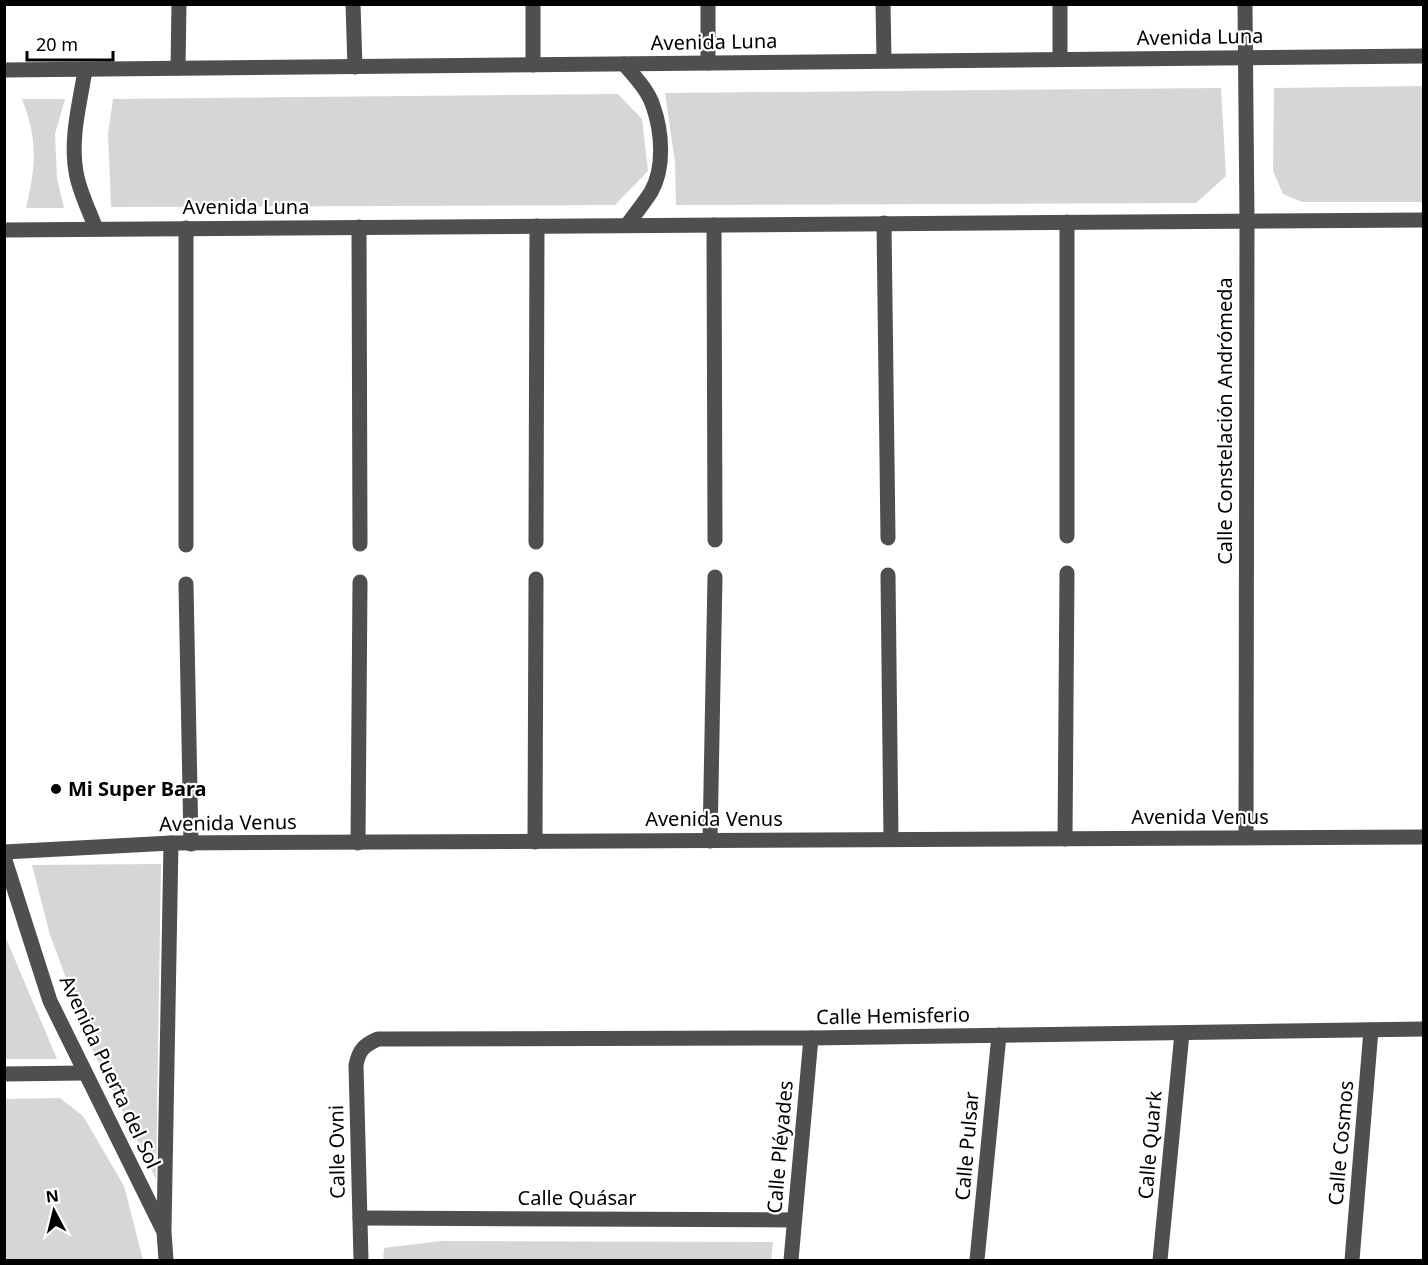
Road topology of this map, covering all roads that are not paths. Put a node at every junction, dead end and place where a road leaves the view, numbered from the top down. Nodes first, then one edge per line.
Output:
1 (179, 4) edge
2 (353, 4) edge
3 (533, 4) edge
4 (708, 4) edge
5 (884, 4) edge
6 (1060, 4) edge
7 (1245, 4) edge
8 (1424, 56) edge
9 (1246, 58) junction
10 (1060, 59) junction
11 (884, 61) junction
12 (708, 63) junction
13 (624, 64) junction
14 (533, 65) junction
15 (355, 67) junction
16 (178, 68) junction
17 (4, 70) edge
18 (85, 70) junction
19 (1424, 220) edge
20 (1247, 221) junction
21 (1067, 222) junction
22 (884, 224) junction
23 (627, 225) junction
24 (714, 225) junction
25 (537, 226) junction
26 (358, 227) junction
27 (186, 228) junction
28 (96, 229) junction
29 (4, 230) edge
30 (1067, 536) dead end
31 (888, 538) dead end
32 (715, 540) dead end
33 (536, 542) dead end
34 (360, 544) dead end
35 (186, 545) dead end
36 (1067, 573) dead end
37 (888, 575) dead end
38 (715, 577) dead end
39 (536, 579) dead end
40 (360, 582) dead end
41 (186, 584) dead end
42 (1245, 837) junction
43 (1424, 837) edge
44 (1065, 838) junction
45 (891, 839) junction
46 (710, 840) junction
47 (535, 842) junction
48 (171, 843) junction
49 (191, 843) junction
50 (358, 843) junction
51 (4, 852) edge
52 (4, 857) edge
53 (1424, 1029) edge
54 (1371, 1030) junction
55 (1182, 1033) junction
56 (999, 1035) junction
57 (811, 1038) junction
58 (364, 1045) joint
59 (84, 1073) junction
60 (4, 1074) edge
61 (360, 1218) junction
62 (794, 1220) junction
63 (164, 1232) junction
64 (166, 1260) edge
65 (361, 1260) edge
66 (790, 1260) edge
67 (977, 1260) edge
68 (1160, 1260) edge
69 (1352, 1260) edge

1 - 16 street
2 - 15 street
3 - 14 street
4 - 12 street
5 - 11 street
6 - 10 street
7 - 9 street, Calle Constelación Andrómeda
8 - 9 street, Avenida Luna
9 - 10 street, Avenida Luna
9 - 20 street, Calle Constelación Andrómeda
10 - 11 street, Avenida Luna
11 - 12 street, Avenida Luna
12 - 13 street, Avenida Luna
13 - 14 street, Avenida Luna
13 - 23 street
14 - 15 street, Avenida Luna
15 - 16 street, Avenida Luna
16 - 18 street, Avenida Luna
17 - 18 street, Avenida Luna
18 - 28 street
19 - 20 street, Avenida Luna
20 - 21 street, Avenida Luna
20 - 42 street, Calle Constelación Andrómeda
21 - 22 street, Avenida Luna
21 - 30 street
22 - 24 street, Avenida Luna
22 - 31 street
23 - 24 street, Avenida Luna
23 - 25 street, Avenida Luna
24 - 32 street
25 - 26 street, Avenida Luna
25 - 33 street
26 - 27 street, Avenida Luna
26 - 34 street
27 - 28 street, Avenida Luna
27 - 35 street
28 - 29 street, Avenida Luna
36 - 44 street
37 - 45 street
38 - 46 street
39 - 47 street
40 - 50 street
41 - 49 street
42 - 43 street, Avenida Venus
42 - 44 street, Avenida Venus
44 - 45 street, Avenida Venus
45 - 46 street, Avenida Venus
46 - 47 street, Avenida Venus
47 - 50 street, Avenida Venus
48 - 49 street, Avenida Venus
48 - 51 street, Avenida Venus
48 - 63 street, Avenida Puerta del Sol
49 - 50 street, Avenida Venus
52 - 59 street, Avenida Puerta del Sol
53 - 54 street, Calle Hemisferio
54 - 55 street, Calle Hemisferio
54 - 69 street, Calle Cosmos
55 - 56 street, Calle Hemisferio
55 - 68 street, Calle Quark
56 - 57 street, Calle Hemisferio
56 - 67 street, Calle Pulsar
57 - 58 street, Calle Hemisferio
57 - 62 street, Calle Pléyades
58 - 61 street, Calle Ovni
59 - 60 street
59 - 63 street, Avenida Puerta del Sol
61 - 62 street, Calle Quásar
61 - 65 street, Calle Ovni
62 - 66 street, Calle Pléyades
63 - 64 street, Avenida Puerta del Sol

